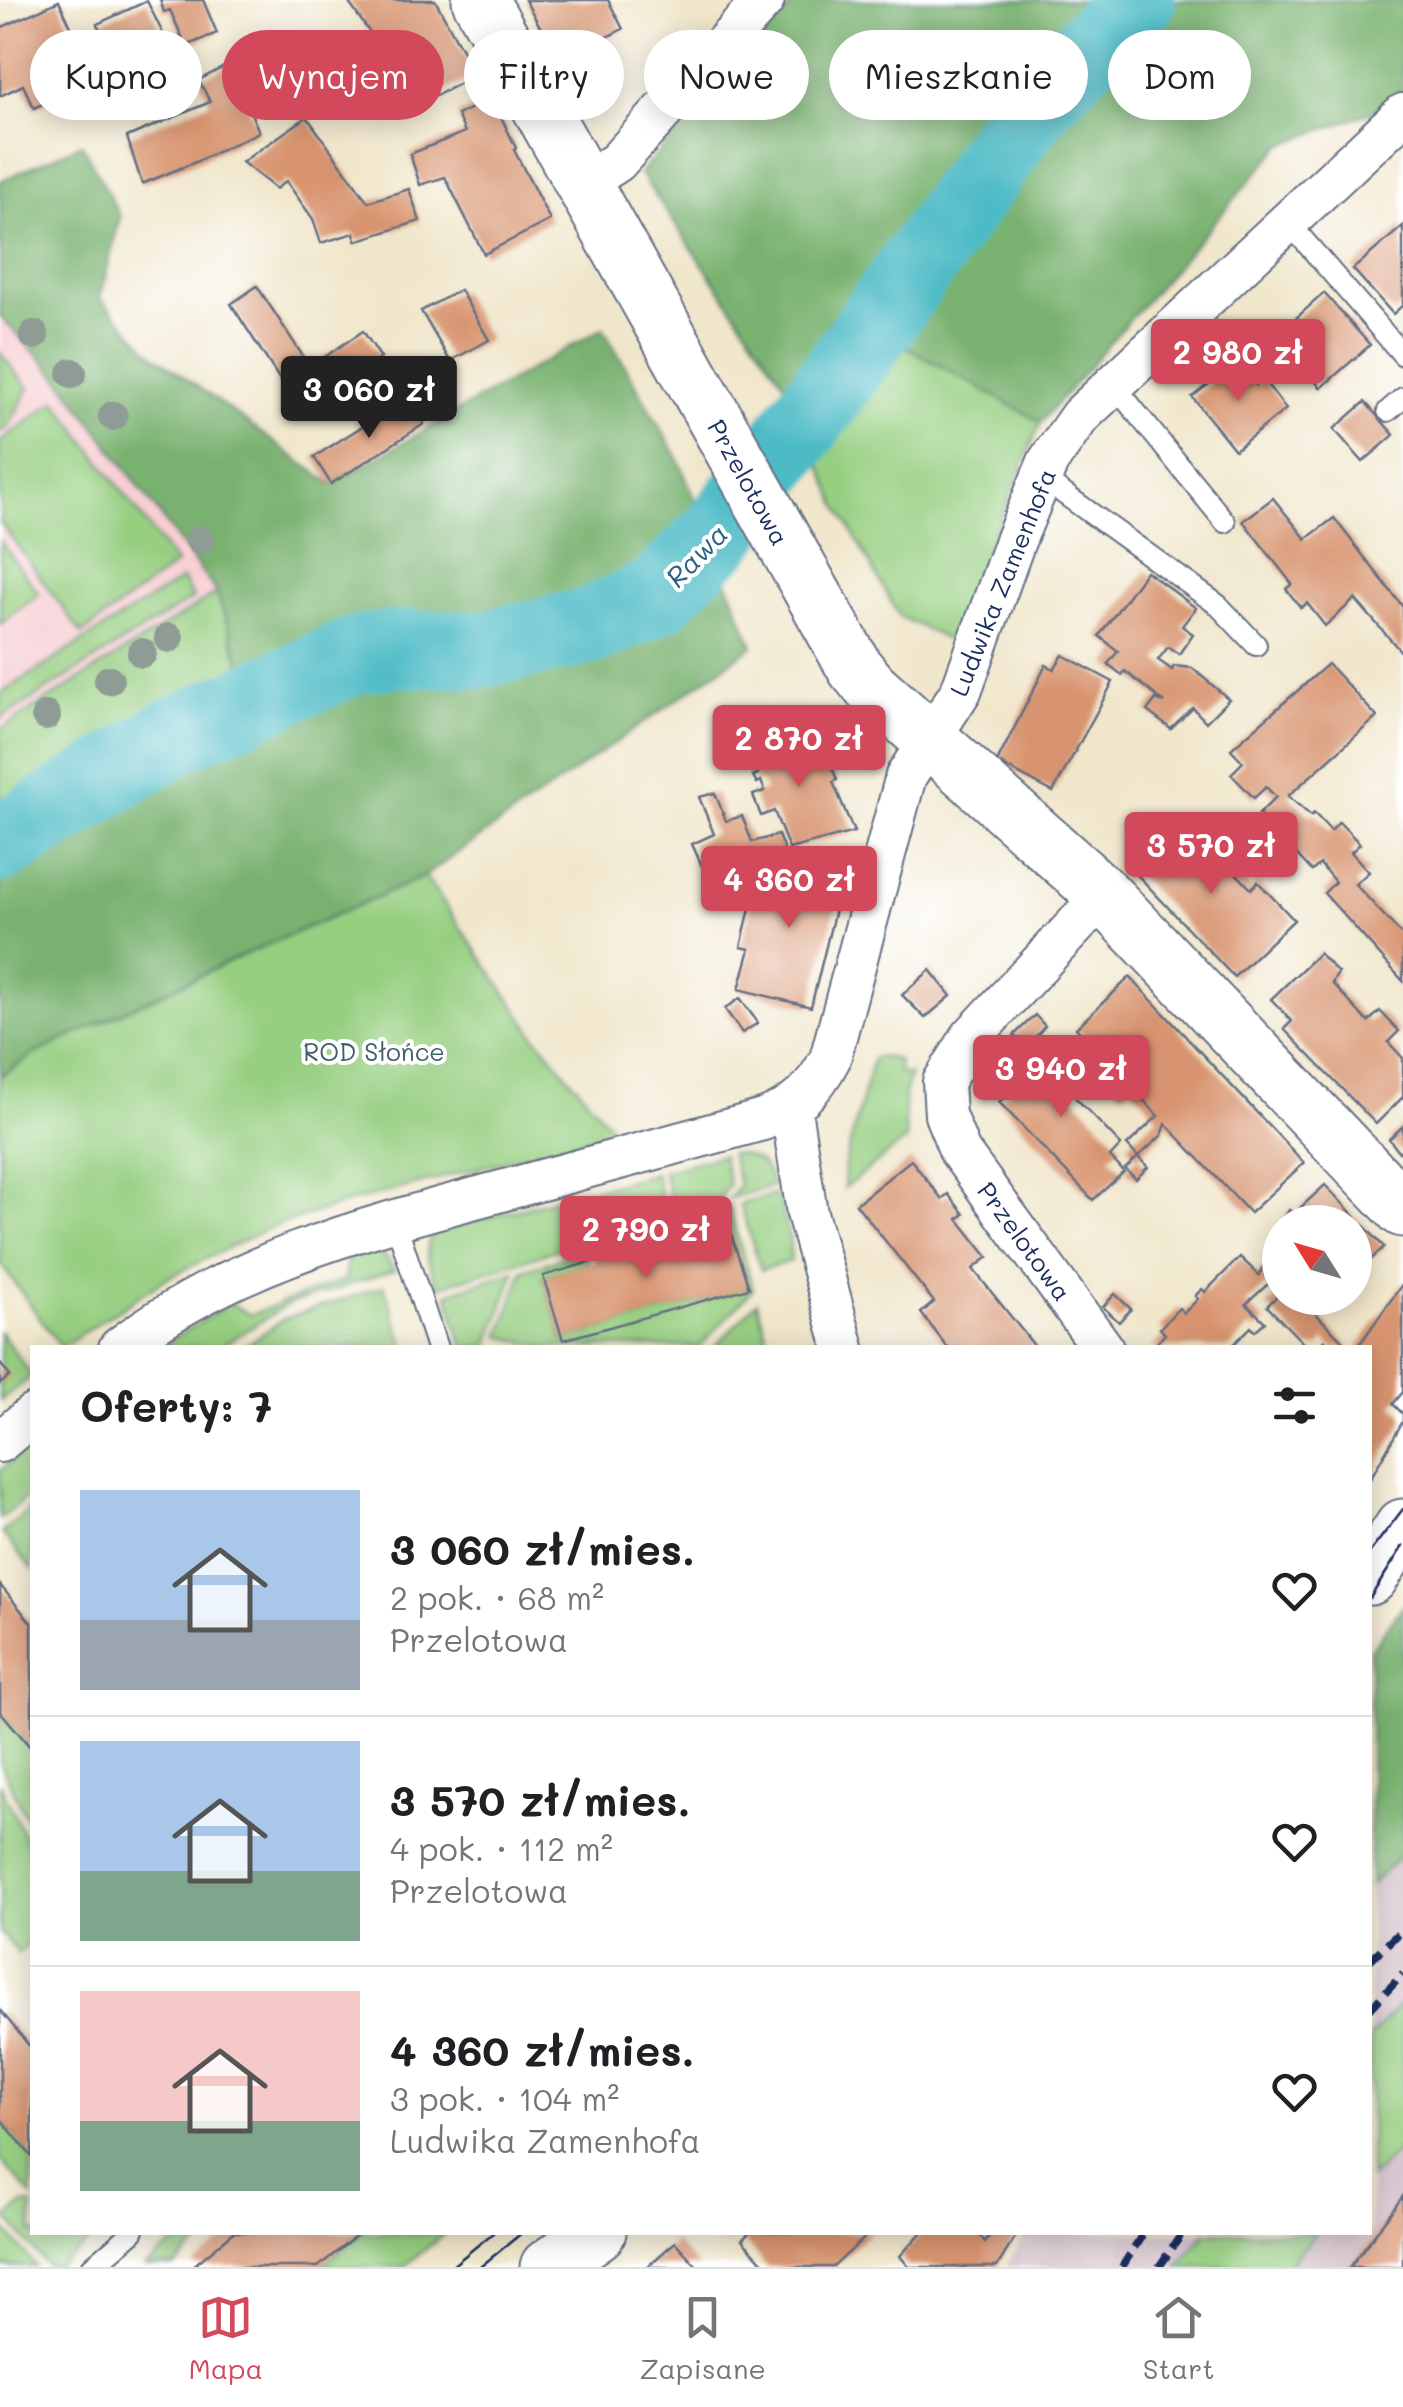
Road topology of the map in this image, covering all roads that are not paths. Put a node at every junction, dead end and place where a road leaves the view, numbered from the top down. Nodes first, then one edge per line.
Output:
1 (480, 0) edge
2 (764, 0) edge
3 (1403, 114) edge
4 (583, 184) junction
5 (1288, 222) junction
6 (1403, 355) edge
7 (1114, 386) junction
8 (1042, 478) junction
9 (1225, 522) dead end
10 (1256, 645) dead end
11 (929, 740) junction
12 (1104, 895) junction
13 (791, 1110) junction
14 (1403, 1209) edge
15 (395, 1220) junction
16 (124, 1345) edge
17 (436, 1345) edge
18 (843, 1345) edge
19 (1101, 1345) edge
20 (30, 1417) edge
21 (0, 1442) edge
22 (1403, 1527) edge
23 (1372, 1574) edge
24 (129, 2235) edge
25 (594, 2235) edge
26 (92, 2267) edge
27 (548, 2267) edge

1 - 4 street, Przelotowa
2 - 4 street
3 - 5 street, Ludwika Zamenhofa
4 - 11 street, Przelotowa
5 - 6 lane
5 - 7 street, Ludwika Zamenhofa
7 - 8 street, Ludwika Zamenhofa
7 - 9 lane
8 - 10 lane
8 - 11 street, Ludwika Zamenhofa
11 - 12 street, Przelotowa
11 - 13 street, Ludwika Zamenhofa
12 - 14 street, Przelotowa
12 - 19 street, Przelotowa
13 - 15 street
13 - 18 street
15 - 16 street
15 - 17 lane
20 - 21 street
22 - 23 street
24 - 26 lane
25 - 27 street

